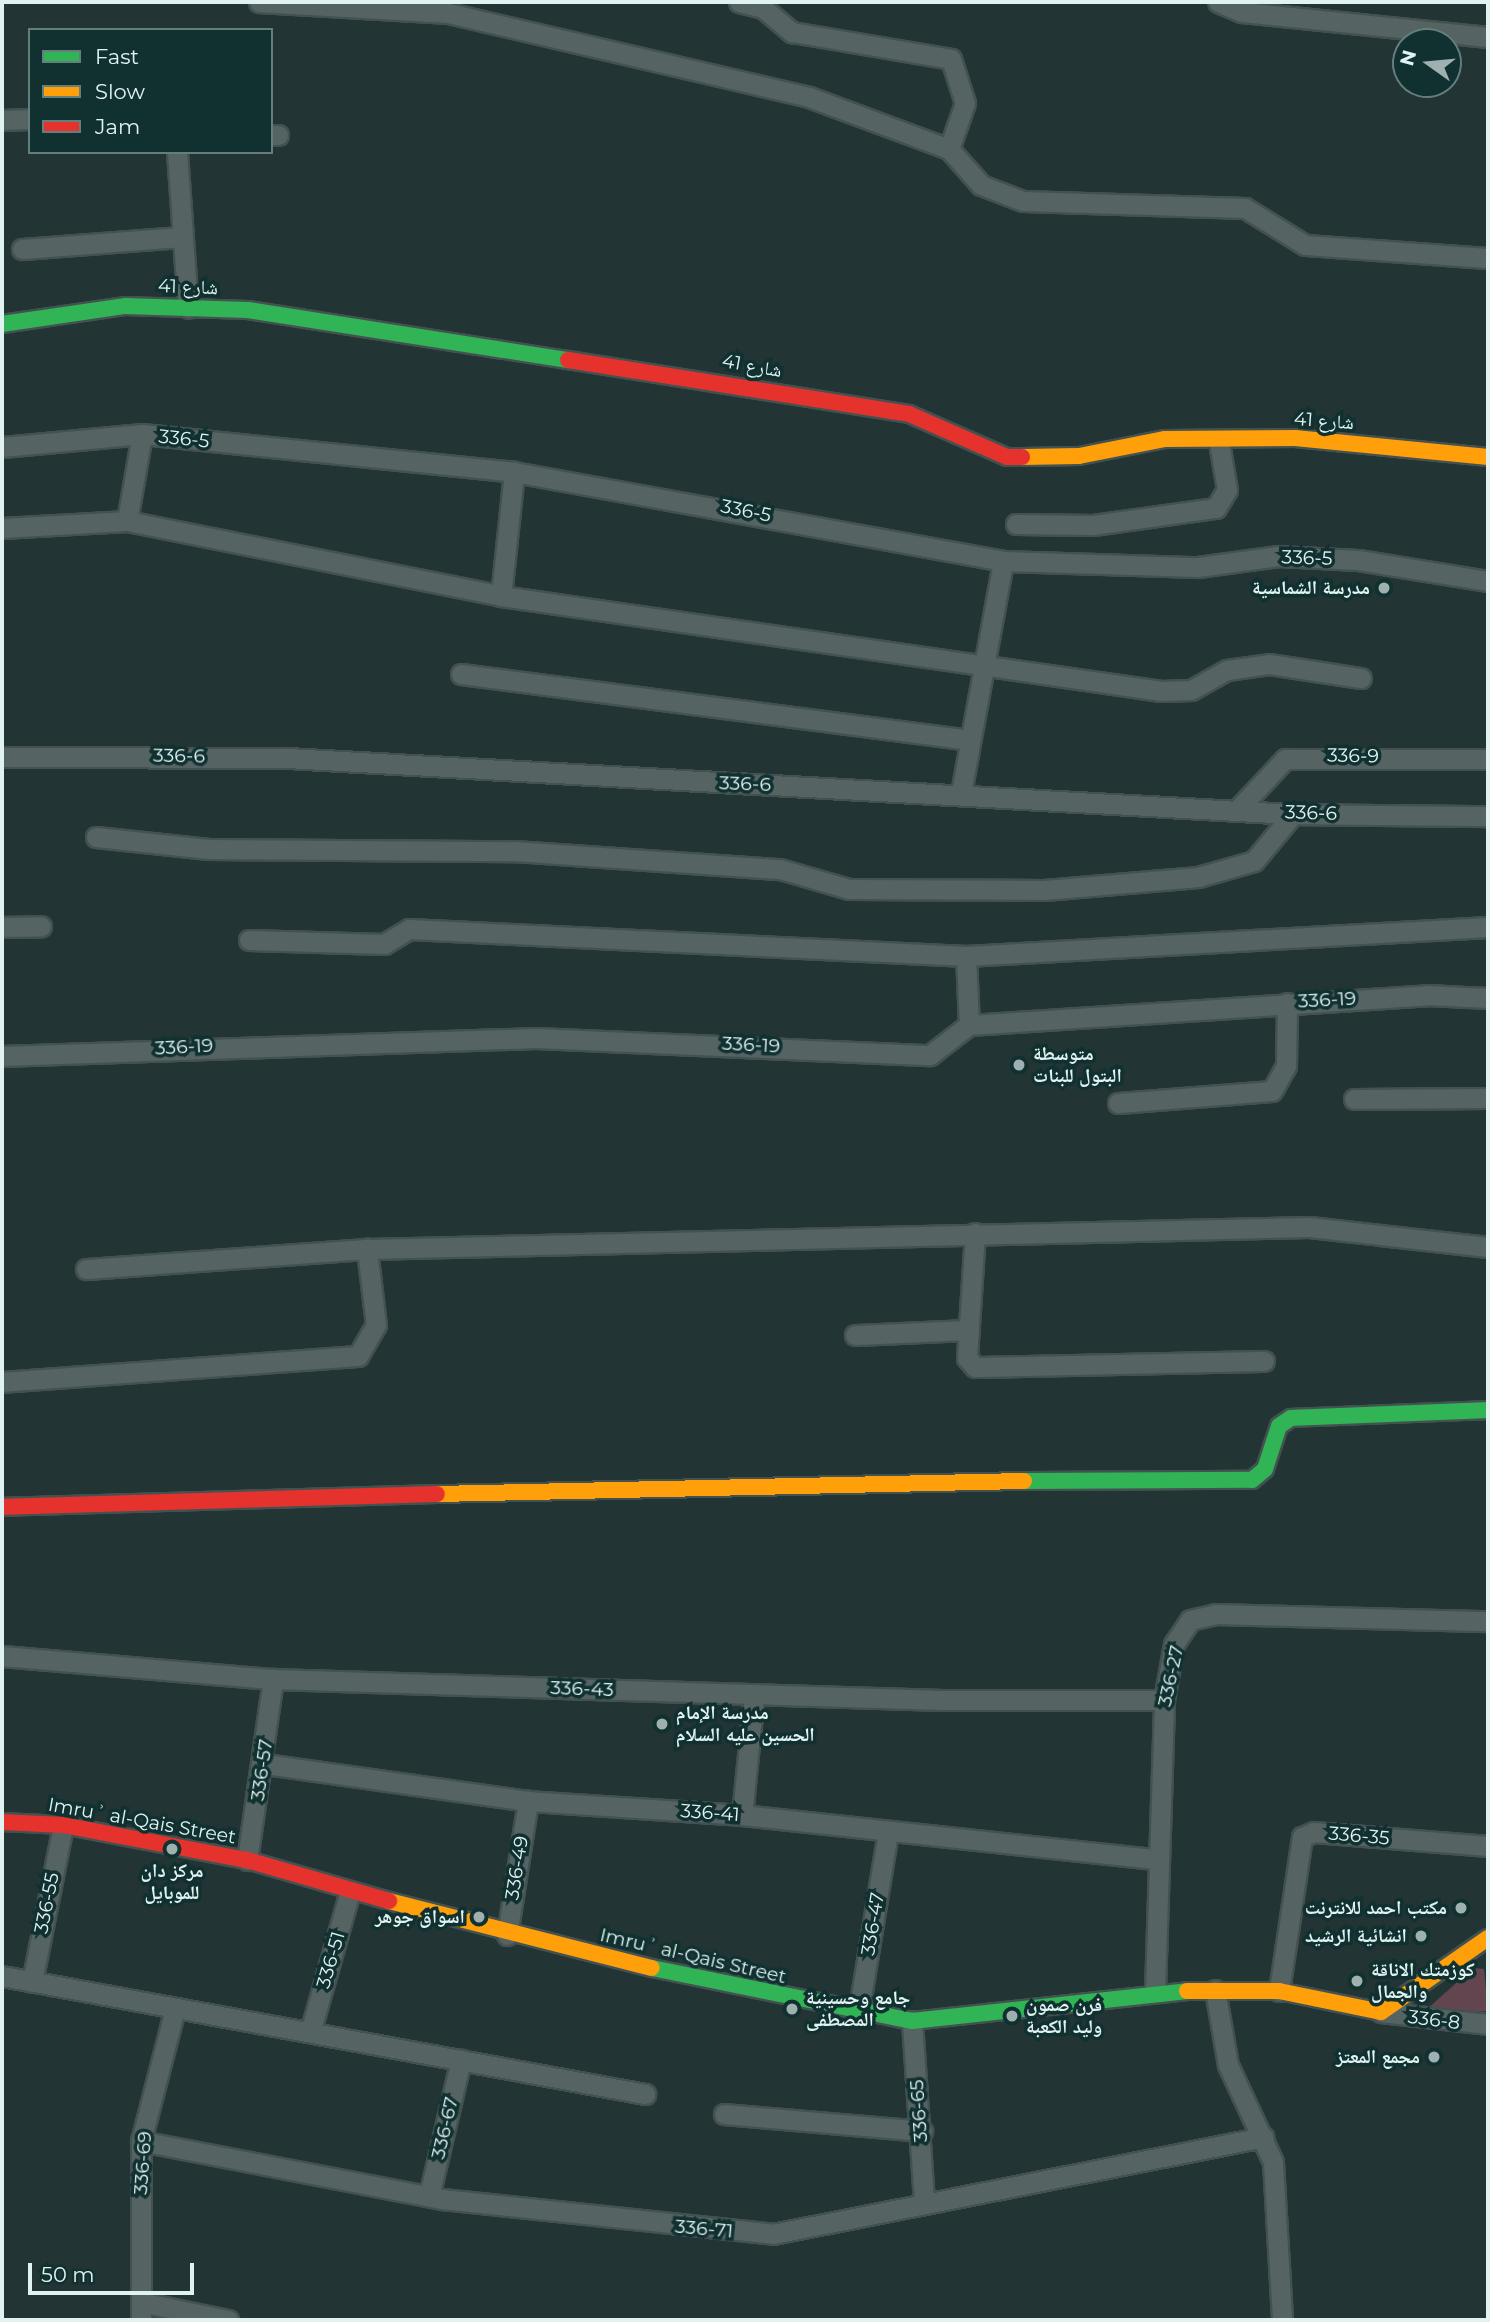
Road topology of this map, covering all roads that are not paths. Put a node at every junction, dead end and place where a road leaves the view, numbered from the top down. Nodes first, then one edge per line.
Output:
1 (260, 2) edge
2 (739, 2) edge
3 (1217, 2) edge
4 (1488, 37) edge
5 (28, 119) edge
6 (2, 120) edge
7 (949, 149) junction
8 (177, 154) edge
9 (182, 237) junction
10 (22, 249) dead end
11 (1488, 258) edge
12 (188, 308) junction
13 (2, 324) edge
14 (142, 435) junction
15 (1219, 442) junction
16 (2, 447) edge
17 (1488, 457) edge
18 (514, 472) junction
19 (127, 521) junction
20 (1016, 524) dead end
21 (2, 528) edge
22 (1003, 561) junction
23 (1488, 581) edge
24 (501, 596) junction
25 (982, 663) junction
26 (461, 674) dead end
27 (1361, 678) dead end
28 (970, 740) junction
29 (2, 757) edge
30 (1488, 759) edge
31 (961, 793) junction
32 (1239, 808) junction
33 (1293, 814) junction
34 (1488, 816) edge
35 (96, 837) dead end
36 (41, 926) dead end
37 (2, 927) edge
38 (1488, 927) edge
39 (249, 940) dead end
40 (966, 956) junction
41 (1488, 998) edge
42 (1287, 1003) junction
43 (969, 1025) junction
44 (2, 1056) edge
45 (1488, 1098) edge
46 (1354, 1099) dead end
47 (1118, 1103) dead end
48 (975, 1233) junction
49 (1488, 1247) edge
50 (367, 1249) junction
51 (86, 1269) dead end
52 (969, 1330) junction
53 (855, 1335) dead end
54 (1264, 1361) dead end
55 (2, 1382) edge
56 (1488, 1410) edge
57 (2, 1507) edge
58 (1488, 1621) edge
59 (2, 1656) edge
60 (273, 1679) junction
61 (754, 1695) junction
62 (1164, 1700) junction
63 (265, 1764) junction
64 (528, 1801) junction
65 (743, 1815) junction
66 (2, 1822) edge
67 (63, 1825) junction
68 (888, 1832) junction
69 (1488, 1846) edge
70 (1155, 1859) junction
71 (247, 1860) junction
72 (350, 1891) junction
73 (507, 1935) junction
74 (1488, 1939) edge
75 (2, 1976) edge
76 (32, 1982) junction
77 (1215, 1990) junction
78 (1155, 1991) junction
79 (1279, 1991) junction
80 (175, 2009) junction
81 (1381, 2012) junction
82 (858, 2015) junction
83 (912, 2021) junction
84 (1488, 2024) edge
85 (311, 2029) junction
86 (461, 2060) junction
87 (645, 2094) dead end
88 (724, 2114) dead end
89 (922, 2131) junction
90 (1264, 2137) junction
91 (141, 2141) junction
92 (429, 2196) junction
93 (924, 2202) junction
94 (143, 2312) edge
95 (228, 2320) edge
96 (1282, 2320) edge

1 - 7 street
2 - 7 street
3 - 4 street
5 - 6 street
7 - 11 street
8 - 9 street
9 - 10 street
9 - 12 street
12 - 13 street, شارع 41
12 - 15 street, شارع 41
14 - 16 street, 336-5
14 - 18 street, 336-5
14 - 19 street
15 - 17 street, شارع 41
15 - 20 street
18 - 22 street, 336-5
18 - 24 street
19 - 21 street
19 - 24 street
22 - 23 street, 336-5
22 - 25 street
24 - 25 street
25 - 27 street
25 - 28 street
26 - 28 street
28 - 31 street
29 - 31 street, 336-6
30 - 32 street, 336-9
31 - 32 street, 336-6
32 - 33 street, 336-6
33 - 34 street, 336-6
33 - 35 street
36 - 37 street
38 - 40 street
39 - 40 street
40 - 43 street
41 - 42 street, 336-19
42 - 43 street, 336-19
42 - 47 street
43 - 44 street, 336-19
45 - 46 street
48 - 49 street
48 - 50 street
48 - 52 street
50 - 51 street
50 - 55 street
52 - 53 street
52 - 54 street
56 - 57 street
58 - 62 street, 336-27
59 - 60 street, 336-43
60 - 61 street, 336-43
60 - 63 street, 336-57
61 - 62 street, 336-43
61 - 65 street
62 - 70 street, 336-27
63 - 64 street, 336-41
63 - 71 street, 336-57
64 - 65 street, 336-41
64 - 73 street, 336-49
65 - 68 street, 336-41
66 - 67 street, Imruʾ al-Qais Street
67 - 71 street, Imruʾ al-Qais Street
67 - 76 street, 336-55
68 - 70 street, 336-41
68 - 82 street, 336-47
69 - 79 street, 336-35
70 - 78 street, 336-27
71 - 72 street, Imruʾ al-Qais Street
72 - 73 street, Imruʾ al-Qais Street
72 - 85 street, 336-51
73 - 82 street, Imruʾ al-Qais Street
74 - 81 street
75 - 76 street
76 - 80 street
77 - 78 street, Imruʾ al-Qais Street
77 - 79 street, Imruʾ al-Qais Street
77 - 90 street
78 - 83 street, Imruʾ al-Qais Street
79 - 81 street, Imruʾ al-Qais Street
80 - 85 street
80 - 91 street, 336-69
81 - 84 street, 336-8
82 - 83 street, Imruʾ al-Qais Street
83 - 89 street, 336-65
85 - 86 street
86 - 87 street
86 - 92 street, 336-67
88 - 89 street
89 - 93 street, 336-65
90 - 93 street, 336-71
90 - 96 street
91 - 92 street, 336-71
91 - 94 street, 336-69
92 - 93 street, 336-71
94 - 95 street

